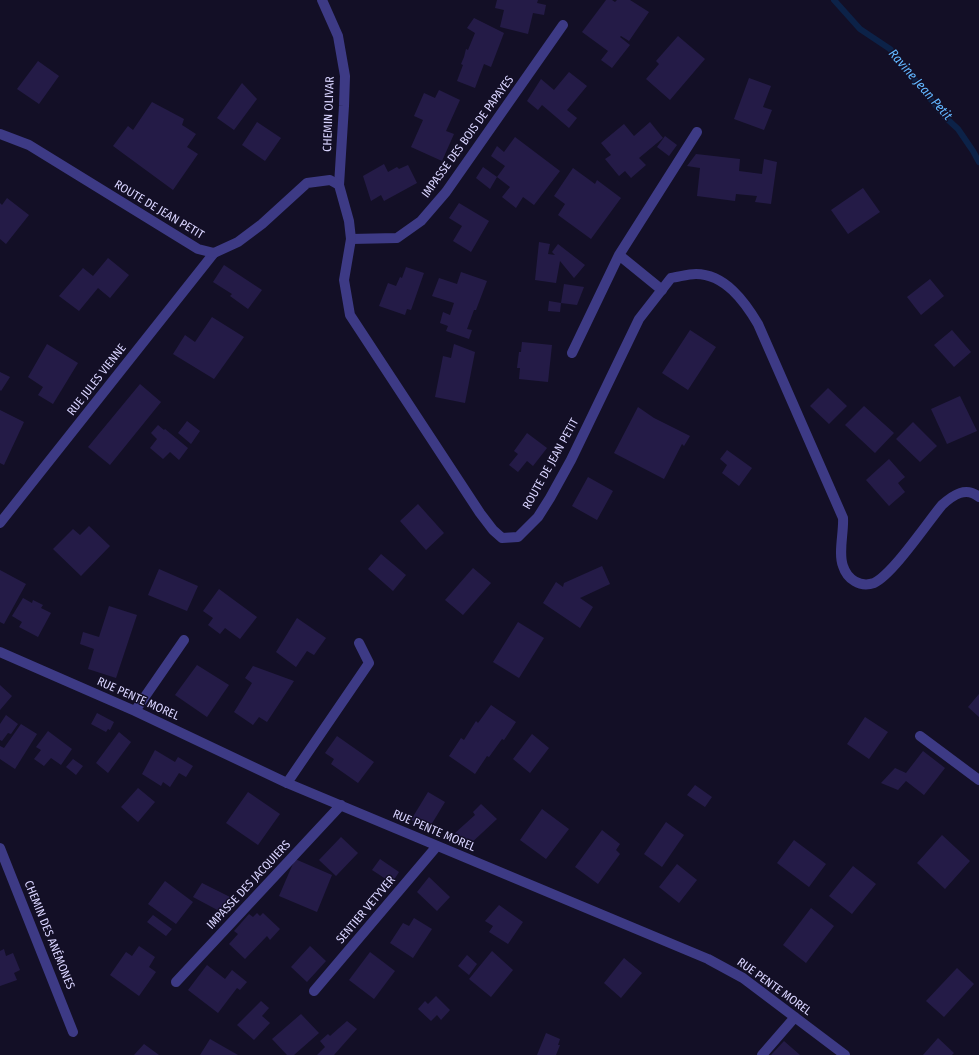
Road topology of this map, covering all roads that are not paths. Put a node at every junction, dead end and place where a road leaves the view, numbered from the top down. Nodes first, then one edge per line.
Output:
1 (322, 0) edge
2 (564, 25) dead end
3 (697, 132) dead end
4 (0, 134) edge
5 (339, 186) junction
6 (351, 239) junction
7 (214, 252) junction
8 (619, 255) junction
9 (662, 290) junction
10 (572, 353) dead end
11 (979, 497) edge
12 (0, 523) edge
13 (184, 640) dead end
14 (359, 643) dead end
15 (0, 652) edge
16 (135, 711) junction
17 (920, 736) dead end
18 (979, 780) edge
19 (287, 783) junction
20 (341, 805) junction
21 (437, 846) junction
22 (0, 848) edge
23 (176, 982) dead end
24 (314, 991) dead end
25 (795, 1017) junction
26 (73, 1032) dead end
27 (762, 1055) edge
28 (845, 1055) edge

1 - 5 street, CHEMIN OLIVAR
2 - 6 street, IMPASSE DES BOIS DE PAPAYES
3 - 8 street
4 - 7 street, ROUTE DE JEAN PETIT
5 - 6 street, ROUTE DE JEAN PETIT
5 - 7 street
6 - 9 street, ROUTE DE JEAN PETIT
7 - 12 street, RUE JULES VIENNE
8 - 9 street
8 - 10 street
9 - 11 street, ROUTE DE JEAN PETIT
13 - 16 street
14 - 19 street
15 - 16 street, RUE PENTE MOREL
16 - 19 street, RUE PENTE MOREL
17 - 18 street
19 - 20 street, RUE PENTE MOREL
20 - 21 street, RUE PENTE MOREL
20 - 23 street, IMPASSE DES JACQUIERS
21 - 24 street, SENTIER VETYVER
21 - 25 street, RUE PENTE MOREL
22 - 26 street, CHEMIN DES ANÉMONES
25 - 27 street
25 - 28 street, RUE PENTE MOREL

